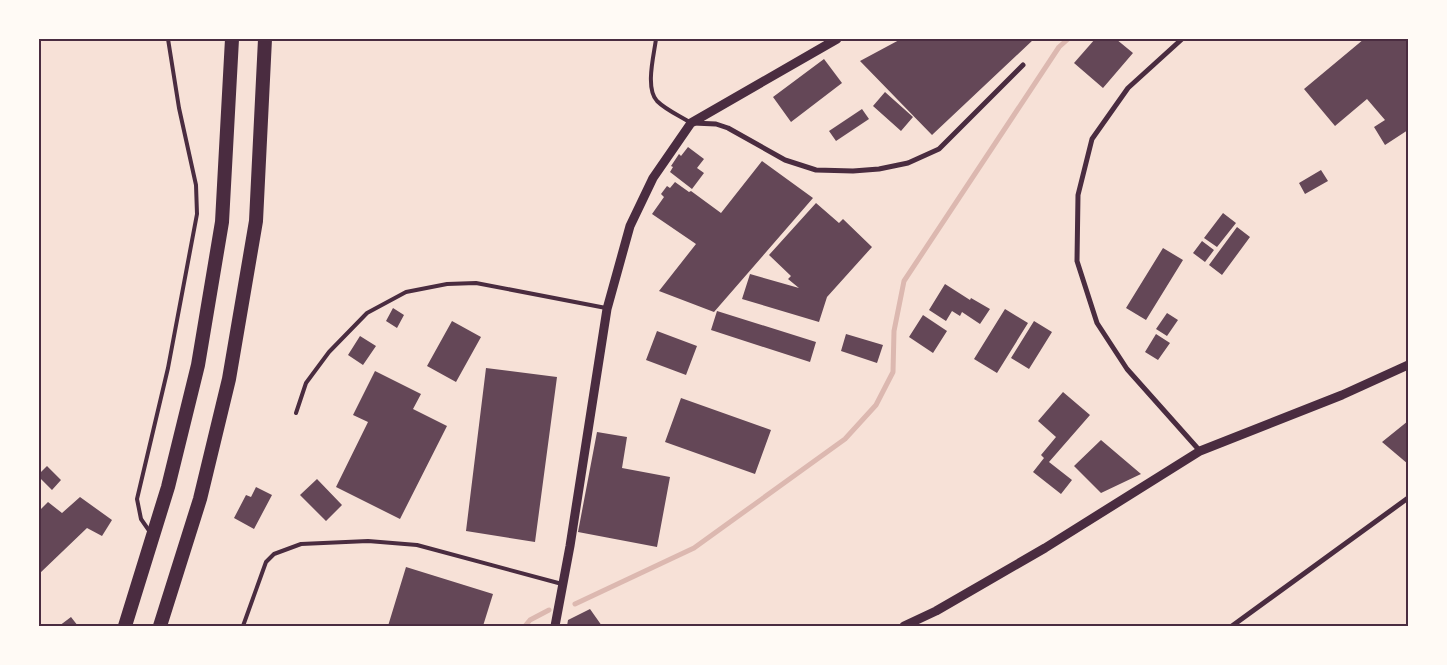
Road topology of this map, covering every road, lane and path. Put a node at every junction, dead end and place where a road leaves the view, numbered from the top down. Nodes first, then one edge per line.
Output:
1 (168, 39) edge
2 (232, 39) edge
3 (265, 39) edge
4 (656, 39) edge
5 (837, 39) edge
6 (1182, 39) edge
7 (1023, 65) dead end
8 (690, 123) junction
9 (607, 309) junction
10 (1408, 365) edge
11 (296, 413) dead end
12 (1200, 451) junction
13 (1408, 498) edge
14 (153, 536) junction
15 (563, 584) junction
16 (125, 626) edge
17 (160, 626) edge
18 (243, 626) edge
19 (555, 626) edge
20 (904, 626) edge
21 (1232, 626) edge

1 - 14 lane
2 - 14 highway
3 - 17 highway
4 - 8 lane
5 - 8 street
6 - 12 street
7 - 8 street
8 - 9 street
9 - 11 lane
9 - 15 street
10 - 12 street
12 - 20 street
13 - 21 street
14 - 16 highway
15 - 18 lane
15 - 19 street

